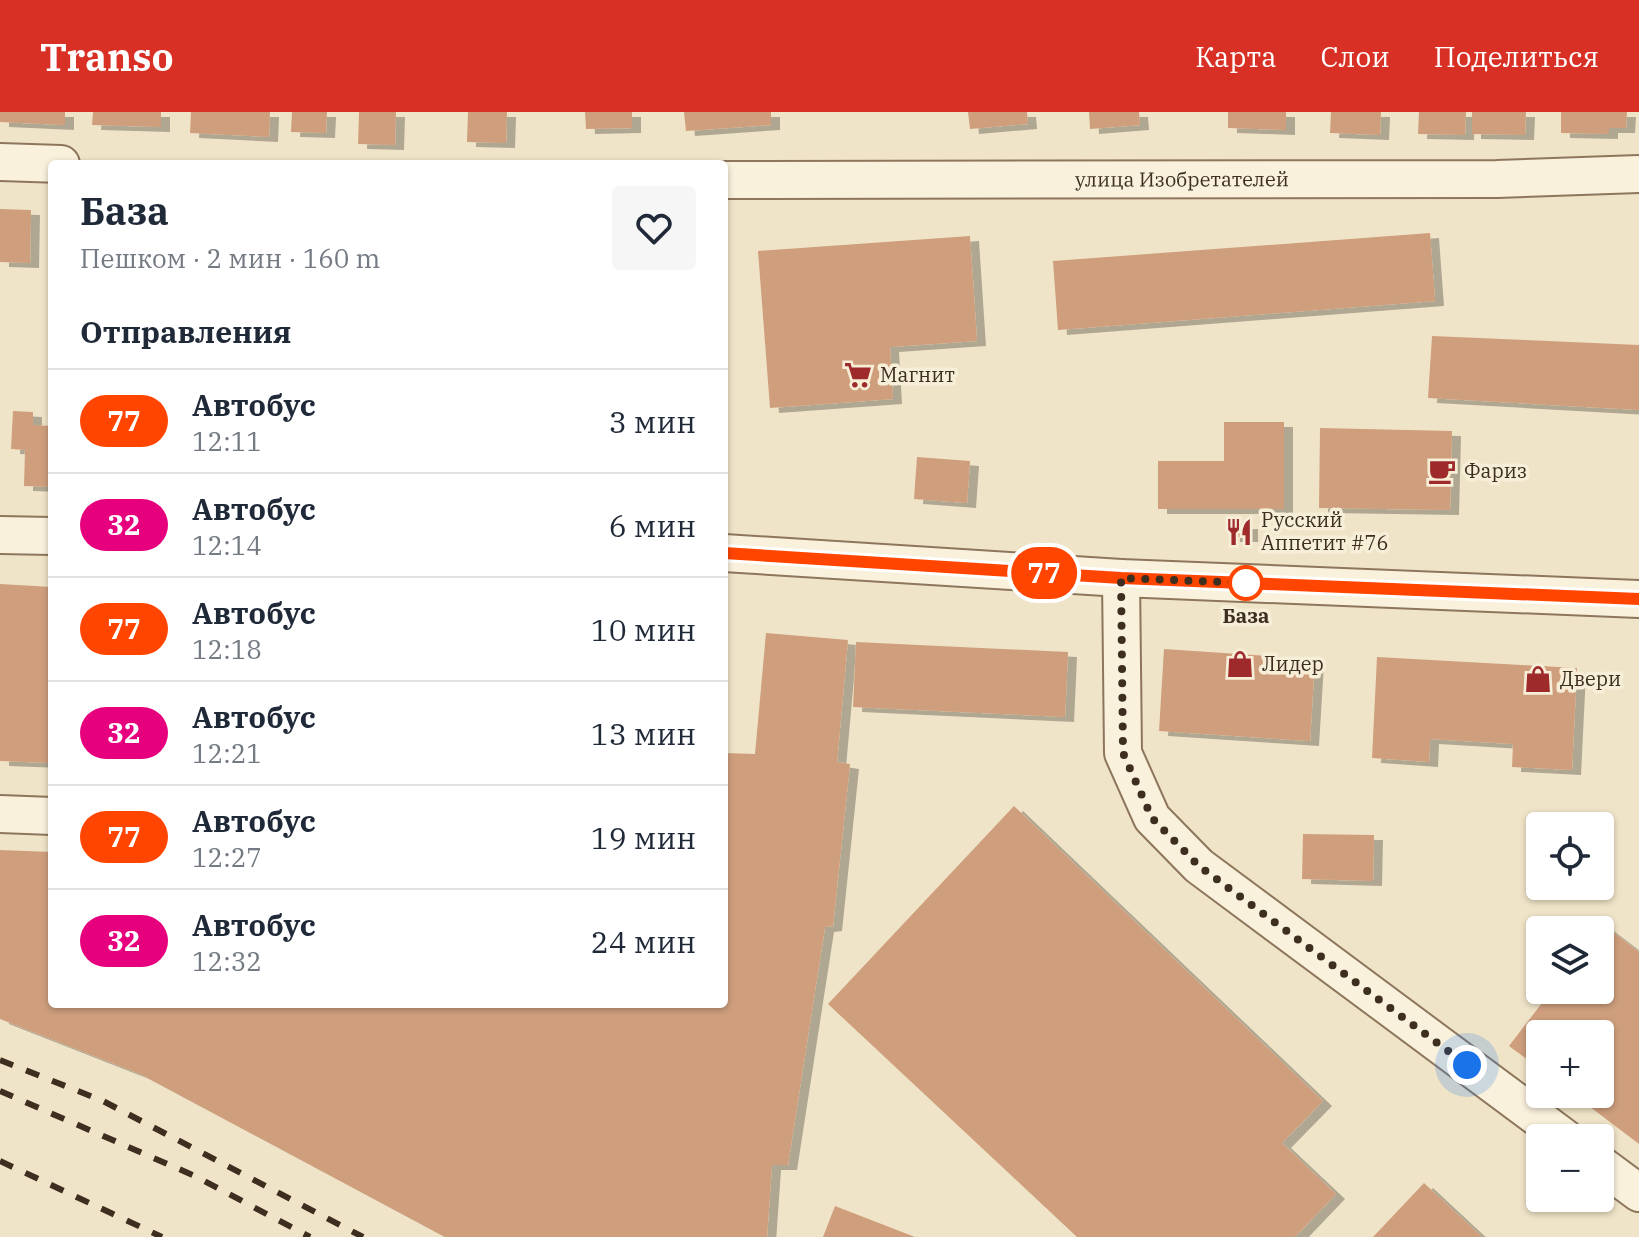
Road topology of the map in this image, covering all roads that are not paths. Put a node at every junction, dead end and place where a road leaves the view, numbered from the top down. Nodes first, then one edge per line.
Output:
1 (0, 162) edge
2 (48, 164) edge
3 (1639, 174) edge
4 (728, 180) edge
5 (0, 535) edge
6 (48, 536) edge
7 (728, 553) edge
8 (1121, 578) junction
9 (1639, 599) edge
10 (0, 814) edge
11 (48, 816) edge
12 (1546, 1124) edge
13 (1614, 1174) edge
14 (1639, 1193) edge

1 - 2 street
3 - 4 street, улица Изобретателей
5 - 6 street
7 - 8 street
8 - 9 street
8 - 12 street
10 - 11 street
13 - 14 street

